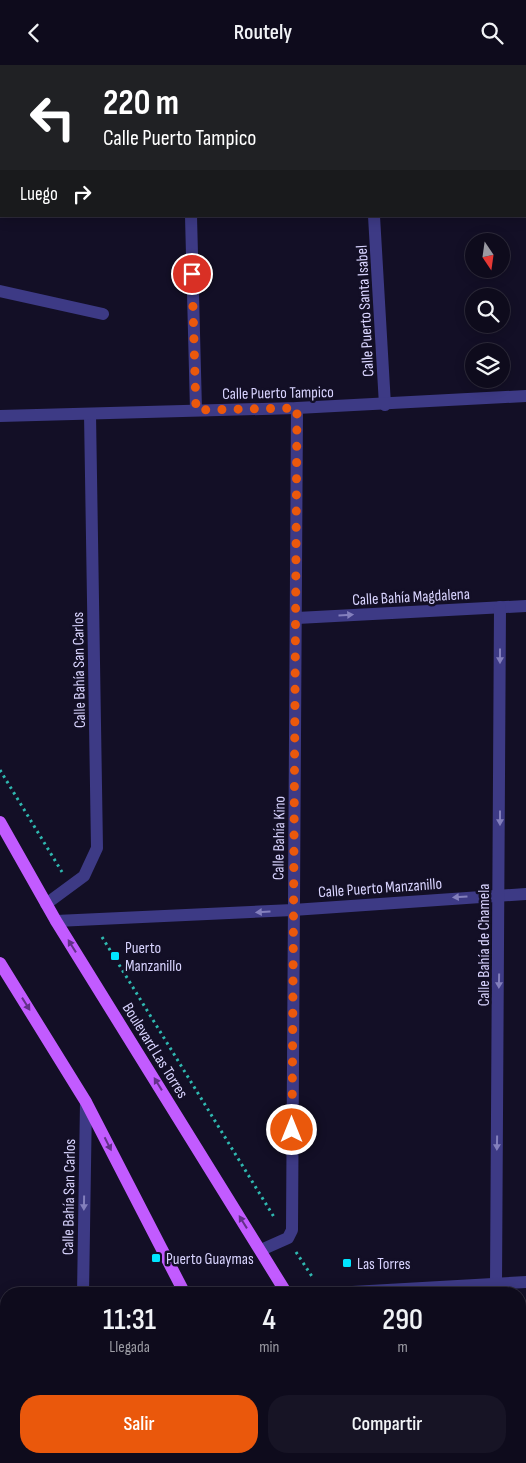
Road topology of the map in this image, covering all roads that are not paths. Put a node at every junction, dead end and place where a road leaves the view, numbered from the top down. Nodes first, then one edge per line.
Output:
1 (191, 217) edge
2 (374, 217) edge
3 (0, 291) edge
4 (103, 314) dead end
5 (526, 397) edge
6 (386, 405) junction
7 (297, 408) junction
8 (196, 410) junction
9 (90, 414) junction
10 (0, 416) edge
11 (526, 605) edge
12 (500, 607) junction
13 (297, 618) junction
14 (0, 822) edge
15 (500, 894) junction
16 (526, 894) edge
17 (46, 904) junction
18 (293, 910) junction
19 (56, 921) junction
20 (0, 963) edge
21 (86, 1102) junction
22 (261, 1249) junction
23 (526, 1282) edge
24 (496, 1284) junction
25 (83, 1287) edge
26 (181, 1287) edge
27 (283, 1287) edge
28 (406, 1287) edge

1 - 8 street
2 - 6 street, Calle Puerto Santa Isabel
3 - 4 street
5 - 6 street, Calle Puerto Tampico
6 - 7 street, Calle Puerto Tampico
7 - 8 street, Calle Puerto Tampico
7 - 13 street, Calle Bahía Kino
8 - 9 street, Calle Puerto Tampico
9 - 10 street, Calle Puerto Tampico
9 - 17 street, Calle Bahía San Carlos
11 - 12 street, Calle Bahía Magdalena
13 -> 12 street, Calle Bahía Magdalena
12 -> 15 street, Calle Bahía de Chamela
13 - 18 street, Calle Bahía Kino
14 - 17 main road, Boulevard Las Torres
15 - 16 street, Calle Puerto Manzanillo
15 -> 18 street, Calle Puerto Manzanillo
15 -> 24 street, Calle Bahía de Chamela
17 - 19 main road, Boulevard Las Torres
18 -> 19 street, Calle Puerto Manzanillo
18 - 22 street, Calle Bahía Kino
22 -> 19 main road, Boulevard Las Torres
20 -> 21 main road
21 -> 25 street, Calle Bahía San Carlos
21 -> 26 main road
22 - 27 main road, Boulevard Las Torres
23 - 24 street
24 - 28 street

